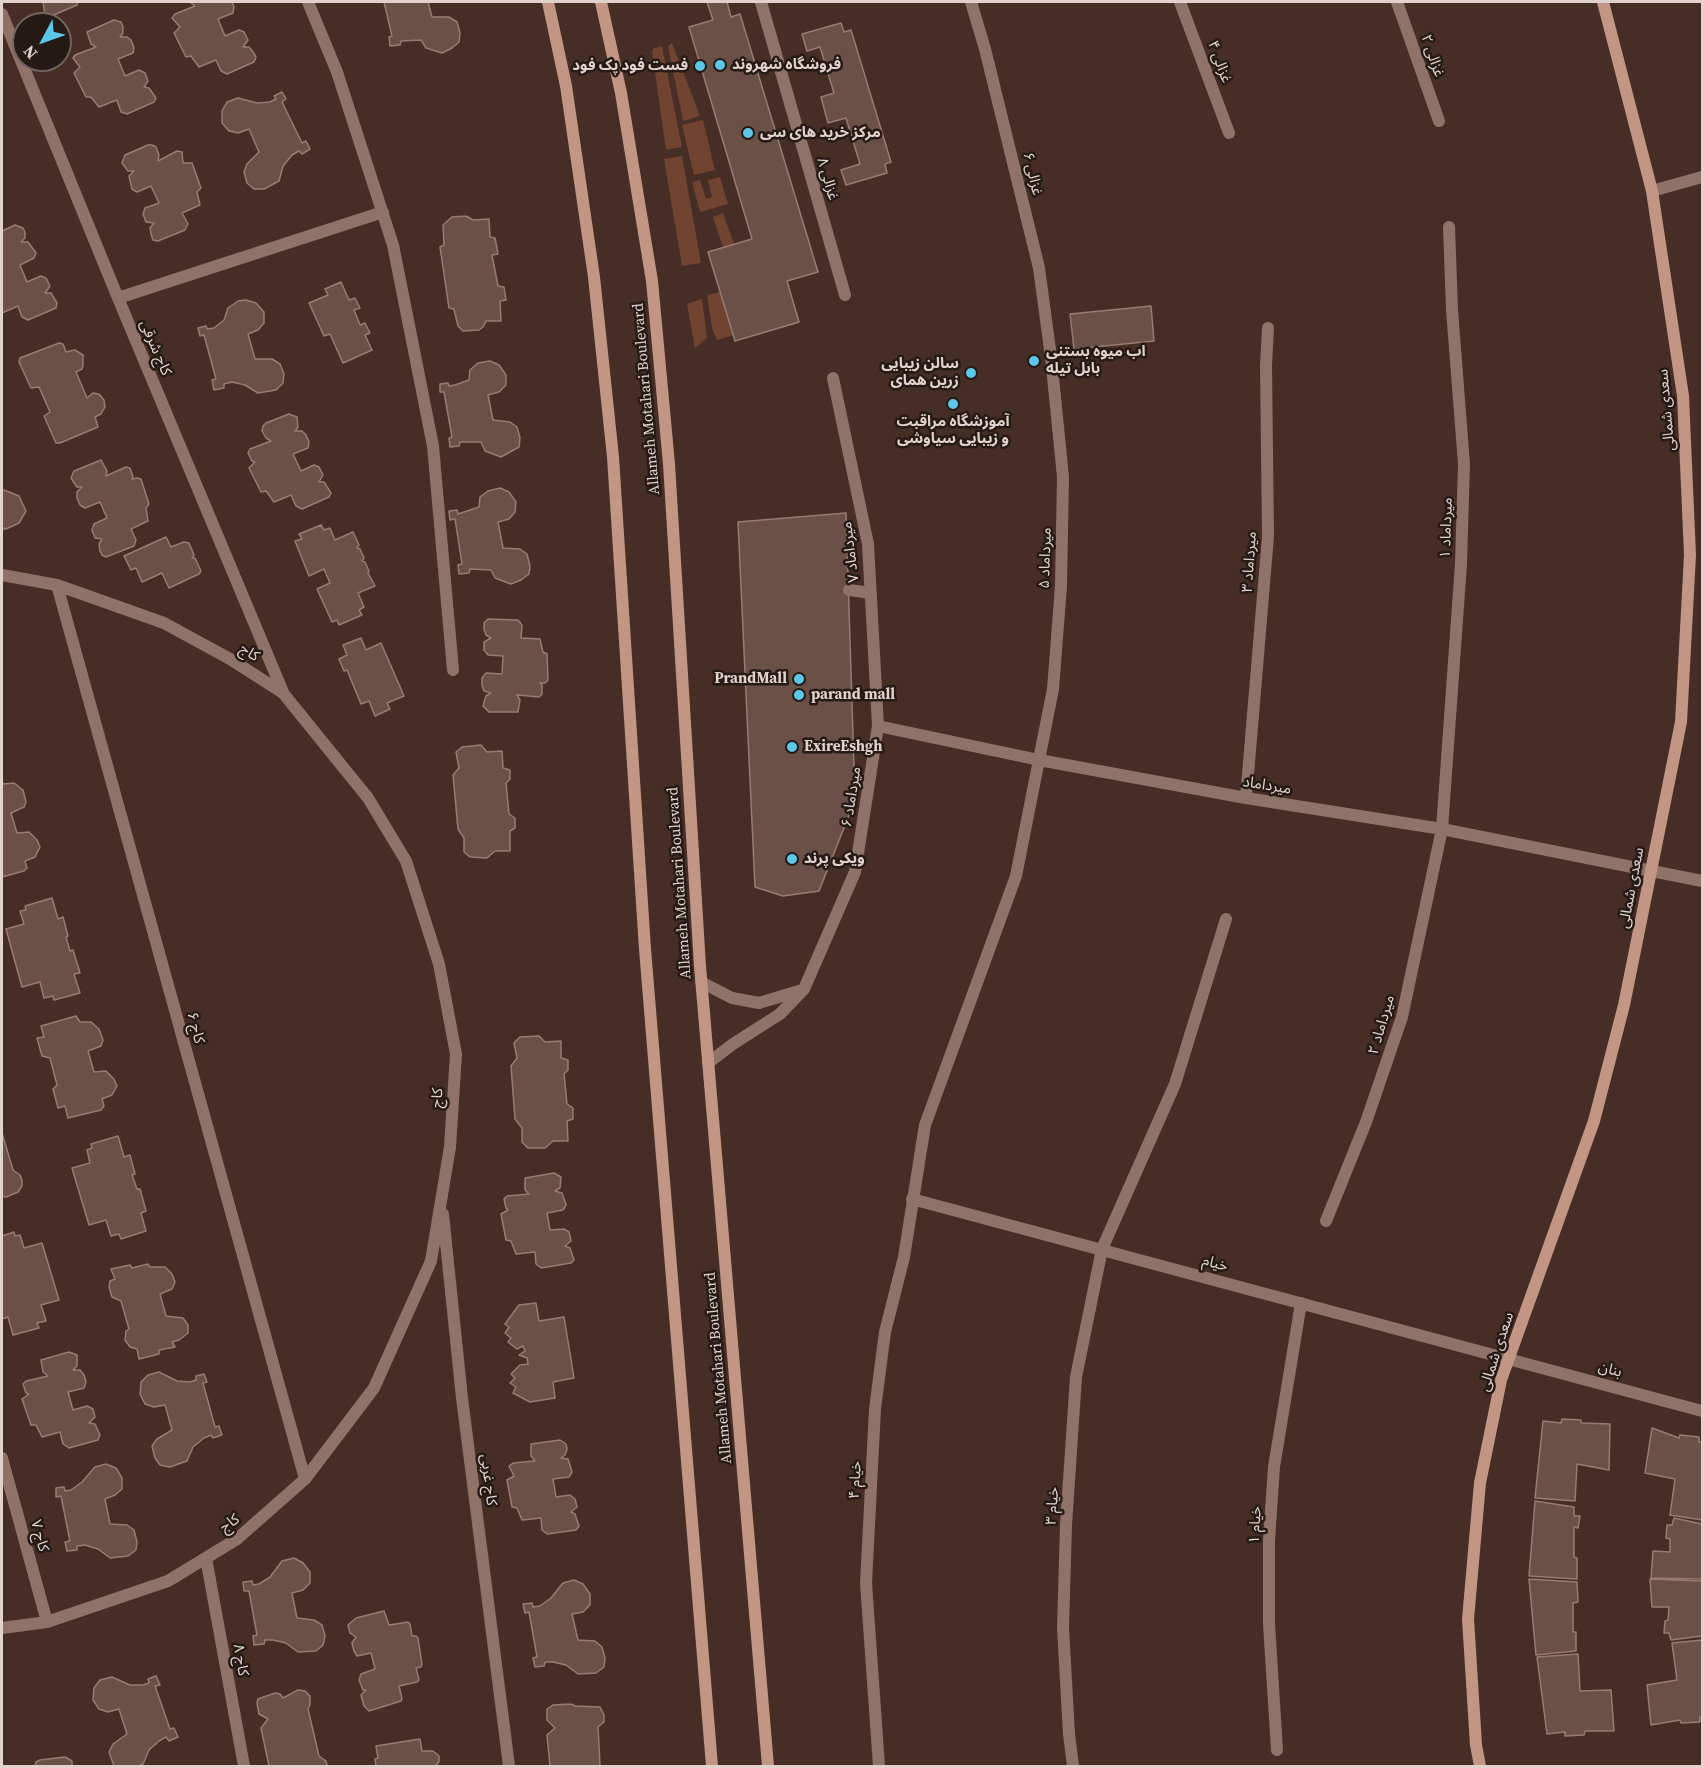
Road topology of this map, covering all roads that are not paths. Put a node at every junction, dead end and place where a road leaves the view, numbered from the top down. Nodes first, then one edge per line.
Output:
1 (308, 2) edge
2 (548, 2) edge
3 (601, 2) edge
4 (761, 2) edge
5 (971, 2) edge
6 (1180, 2) edge
7 (1397, 2) edge
8 (1603, 2) edge
9 (2, 14) edge
10 (1439, 121) dead end
11 (1229, 133) dead end
12 (1702, 177) edge
13 (1652, 191) junction
14 (383, 212) junction
15 (1449, 227) dead end
16 (845, 296) dead end
17 (118, 298) junction
18 (1268, 328) dead end
19 (1051, 357) joint
20 (833, 378) dead end
21 (2, 575) edge
22 (57, 585) junction
23 (849, 590) dead end
24 (871, 593) junction
25 (453, 670) dead end
26 (283, 693) junction
27 (878, 726) junction
28 (1039, 760) junction
29 (1246, 798) junction
30 (1442, 829) junction
31 (1651, 871) junction
32 (1702, 881) edge
33 (1226, 919) dead end
34 (701, 982) junction
35 (804, 989) junction
36 (708, 1063) junction
37 (442, 1197) junction
38 (912, 1199) junction
39 (1326, 1221) dead end
40 (1102, 1249) junction
41 (1301, 1303) junction
42 (1509, 1359) junction
43 (1702, 1411) edge
44 (2, 1458) edge
45 (304, 1479) junction
46 (206, 1558) junction
47 (47, 1622) junction
48 (2, 1628) edge
49 (1277, 1750) dead end
50 (244, 1767) edge
51 (509, 1767) edge
52 (712, 1767) edge
53 (768, 1767) edge
54 (879, 1767) edge
55 (1073, 1767) edge
56 (1480, 1767) edge

1 - 14 street
2 - 52 main road
3 - 34 main road, Allameh Motahari Boulevard
4 - 16 street, غزالی ۸
5 - 19 street, غزالی ۶
6 - 11 street, غزالی ۴
7 - 10 street, غزالی ۲
8 - 13 main road, سعدی شمالی
9 - 17 street, کاج شرقی
12 - 13 street
13 - 31 main road, سعدی شمالی
14 - 17 street
14 - 25 street
15 - 30 street, میرداماد ۱
17 - 26 street, کاج شرقی
18 - 29 street, میرداماد ۳
19 - 28 street, میرداماد ۵
20 - 24 street, میرداماد ۷
21 - 22 street, کاج
22 - 26 street, کاج
22 - 45 street, کاج ۶
23 - 24 street
24 - 27 street, میرداماد ۷
26 - 37 street, کاج
27 - 28 street, میرداماد
27 - 35 street, میرداماد ۶
28 - 29 street, میرداماد
28 - 38 street, میرداماد ۵
29 - 30 street, میرداماد
30 - 31 street, میرداماد
30 - 39 street, میرداماد ۲
31 - 32 street, میرداماد
31 - 42 main road, سعدی شمالی
33 - 40 street, خیام ۳
34 - 35 street
34 - 36 main road, Allameh Motahari Boulevard
35 - 36 street
36 - 53 main road, Allameh Motahari Boulevard
37 - 45 street, کاج
37 - 51 street, کاج غربی
38 - 40 street, خیام
38 - 54 street, خیام ۴
40 - 41 street, خیام
40 - 55 street, خیام ۳
41 - 42 street, خیام
41 - 49 street, خیام ۱
42 - 43 street, بنان
42 - 56 main road, سعدی شمالی
44 - 47 street, کاج ۷
45 - 46 street, کاج
46 - 47 street, کاج
46 - 50 street, کاج ۸
47 - 48 street, کاج

